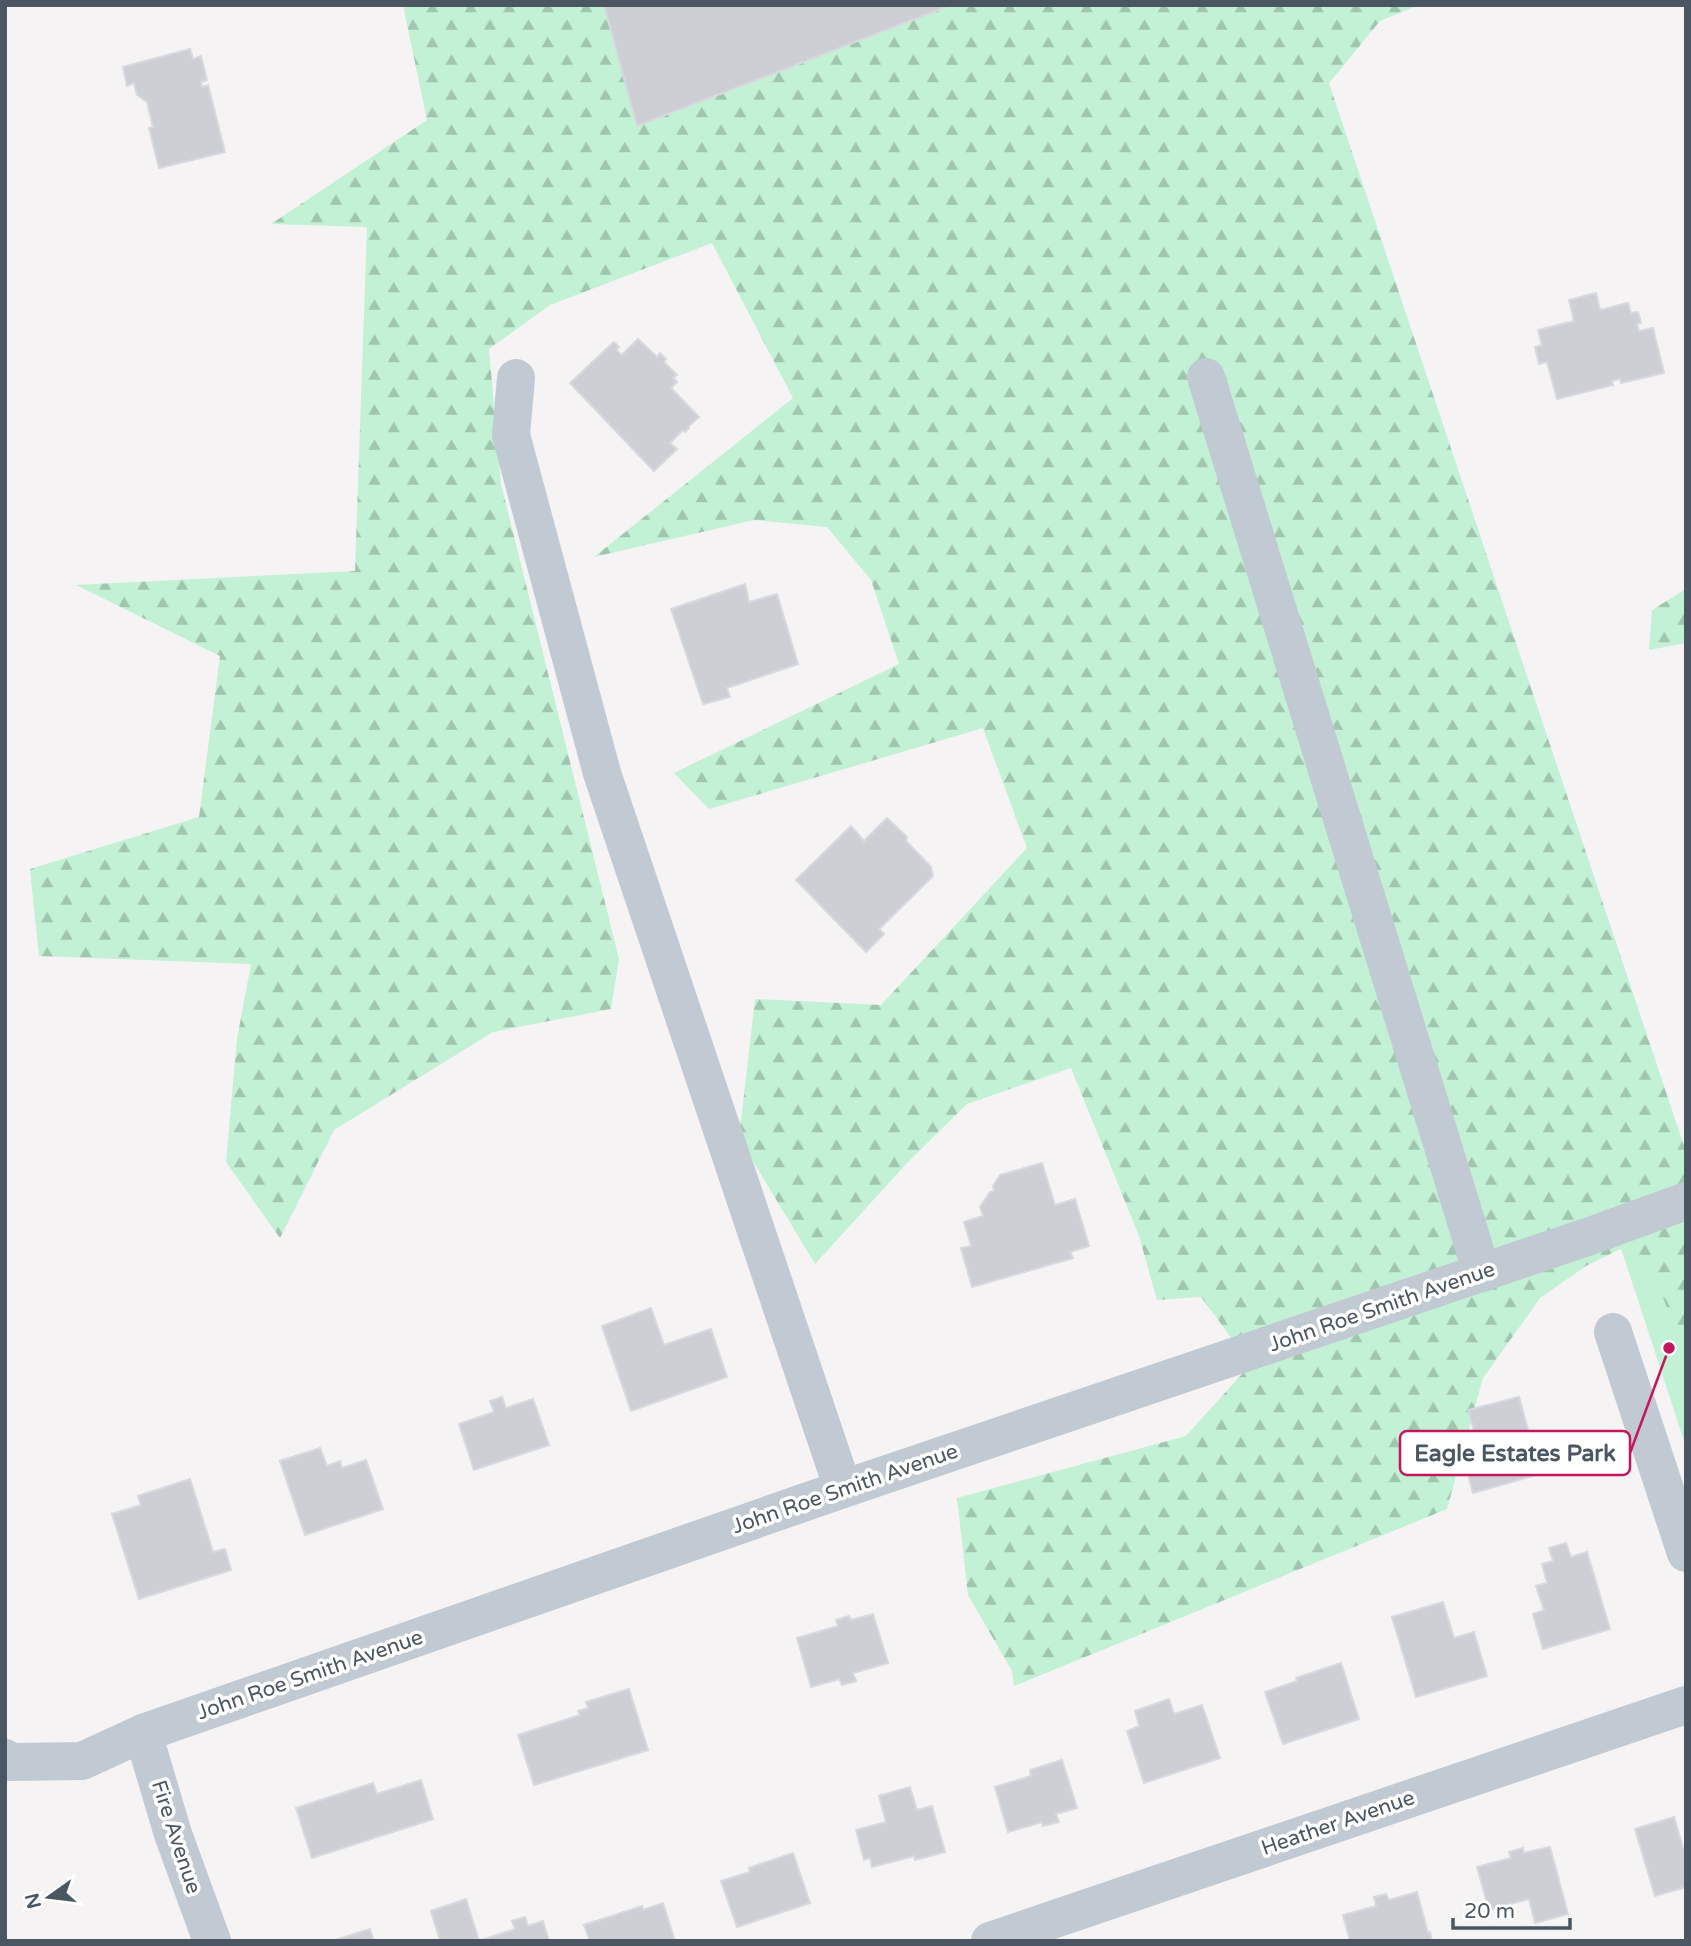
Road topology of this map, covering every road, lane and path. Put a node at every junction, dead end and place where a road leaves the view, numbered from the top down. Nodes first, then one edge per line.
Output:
1 (1206, 377) dead end
2 (516, 378) dead end
3 (1686, 1200) edge
4 (1482, 1273) junction
5 (1613, 1332) dead end
6 (844, 1489) junction
7 (1686, 1553) edge
8 (1686, 1705) edge
9 (143, 1733) junction
10 (5, 1758) edge
11 (212, 1941) edge
12 (990, 1941) edge

1 - 4 street
2 - 6 street
3 - 4 street, John Roe Smith Avenue
4 - 6 street, John Roe Smith Avenue
5 - 7 street
6 - 9 street, John Roe Smith Avenue
8 - 12 street, Heather Avenue
9 - 10 street, John Roe Smith Avenue
9 - 11 street, Fire Avenue

